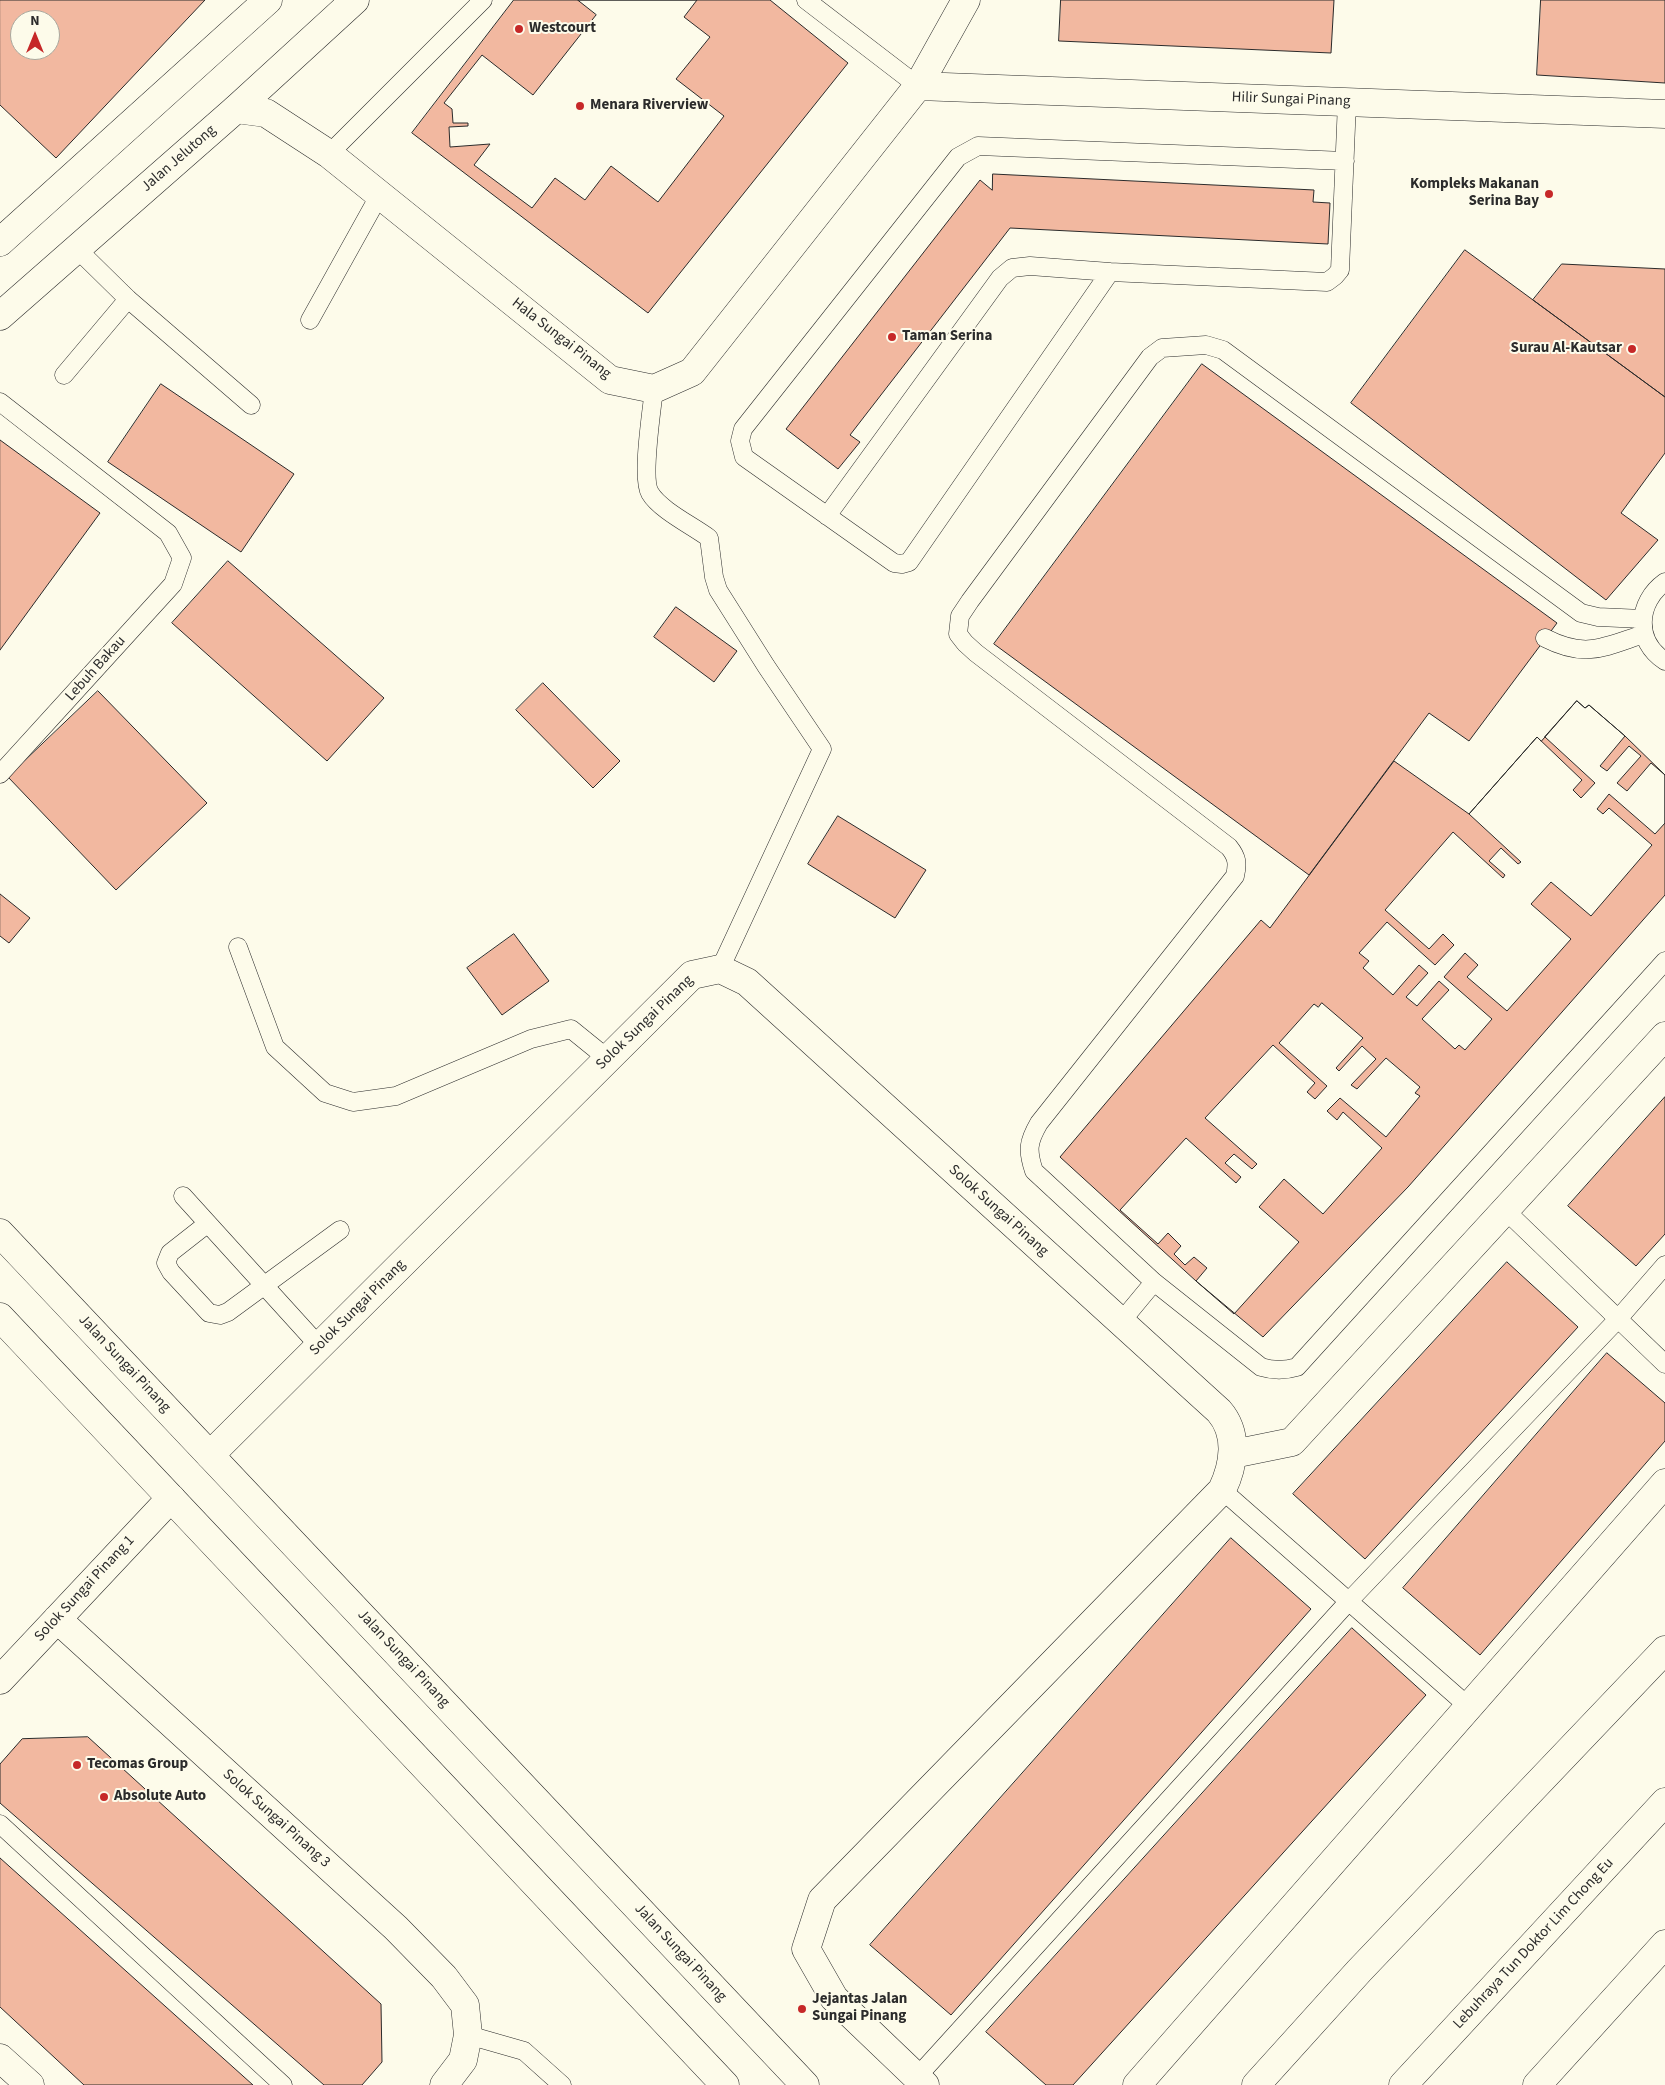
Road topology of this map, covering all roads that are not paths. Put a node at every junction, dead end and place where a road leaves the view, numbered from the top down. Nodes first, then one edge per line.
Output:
1 (268, 0) edge
2 (355, 0) edge
3 (482, 0) edge
4 (806, 0) edge
5 (966, 0) edge
6 (918, 86) junction
7 (1346, 102) junction
8 (236, 109) junction
9 (1665, 114) edge
10 (329, 154) junction
11 (1345, 161) junction
12 (380, 194) junction
13 (0, 242) edge
14 (76, 248) junction
15 (1110, 272) junction
16 (128, 299) junction
17 (0, 316) edge
18 (310, 320) dead end
19 (64, 375) dead end
20 (654, 389) junction
21 (0, 402) edge
22 (251, 405) dead end
23 (827, 516) junction
24 (1665, 582) edge
25 (1643, 626) junction
26 (1545, 638) dead end
27 (1665, 661) edge
28 (0, 774) edge
29 (238, 948) dead end
30 (1665, 961) edge
31 (720, 969) junction
32 (1665, 1036) edge
33 (608, 1059) junction
34 (183, 1196) dead end
35 (1504, 1210) junction
36 (207, 1224) junction
37 (340, 1230) dead end
38 (0, 1232) edge
39 (1665, 1265) edge
40 (1154, 1282) junction
41 (263, 1285) junction
42 (0, 1317) edge
43 (1618, 1319) junction
44 (1120, 1323) junction
45 (320, 1347) junction
46 (1665, 1364) edge
47 (1233, 1454) junction
48 (210, 1455) junction
49 (1665, 1483) edge
50 (1222, 1490) junction
51 (171, 1498) junction
52 (1348, 1601) junction
53 (57, 1619) junction
54 (1665, 1650) edge
55 (0, 1680) edge
56 (1468, 1707) junction
57 (1665, 1802) edge
58 (0, 1824) edge
59 (1665, 1944) edge
60 (468, 2035) junction
61 (0, 2058) edge
62 (921, 2081) edge
63 (30, 2085) edge
64 (283, 2085) edge
65 (444, 2085) edge
66 (562, 2085) edge
67 (725, 2085) edge
68 (805, 2085) edge
69 (1137, 2085) edge
70 (1256, 2085) edge
71 (1403, 2085) edge
72 (1537, 2085) edge

1 - 13 main road
2 - 8 main road, Jalan Jelutong
3 - 10 lane
4 - 6 lane
5 - 6 main road
6 - 7 main road, Hilir Sungai Pinang
6 - 20 main road
7 - 9 main road, Hilir Sungai Pinang
7 - 11 lane
8 - 10 main road, Hala Sungai Pinang
8 - 14 main road, Jalan Jelutong
10 - 12 main road, Hala Sungai Pinang
11 - 15 lane
11 - 23 lane
12 - 18 lane
12 - 20 main road, Hala Sungai Pinang
14 - 16 lane
14 - 17 main road, Jalan Jelutong
15 - 23 lane
15 - 23 lane
16 - 19 lane
16 - 22 lane
20 - 31 lane
21 - 28 lane, Lebuh Bakau
24 - 25 lane
25 - 26 lane
25 - 27 lane
25 - 40 lane
29 - 33 lane
30 - 40 lane
31 - 33 main road, Solok Sungai Pinang
31 - 44 main road, Solok Sungai Pinang
32 - 35 main road
33 - 45 main road, Solok Sungai Pinang
34 - 36 lane
35 - 43 lane
35 - 47 main road
36 - 41 lane
36 - 41 lane
37 - 41 lane
38 - 48 main road, Jalan Sungai Pinang
39 - 43 lane
40 - 44 lane
41 - 45 lane
42 - 51 main road
43 - 46 lane
43 - 52 lane
44 - 47 main road, Solok Sungai Pinang
45 - 48 main road, Solok Sungai Pinang
47 - 50 main road
48 - 68 main road, Jalan Sungai Pinang
49 - 56 main road
50 - 52 lane
50 - 62 main road
51 - 53 main road, Solok Sungai Pinang 1
51 - 67 main road
52 - 56 lane
52 - 62 lane
53 - 55 main road, Solok Sungai Pinang 1
53 - 60 main road, Solok Sungai Pinang 3
54 - 70 main road
56 - 69 main road
57 - 71 main road, Lebuhraya Tun Doktor Lim Chong Eu
58 - 64 lane
59 - 72 main road
60 - 65 main road, Solok Sungai Pinang 3
60 - 66 lane
61 - 63 main road

